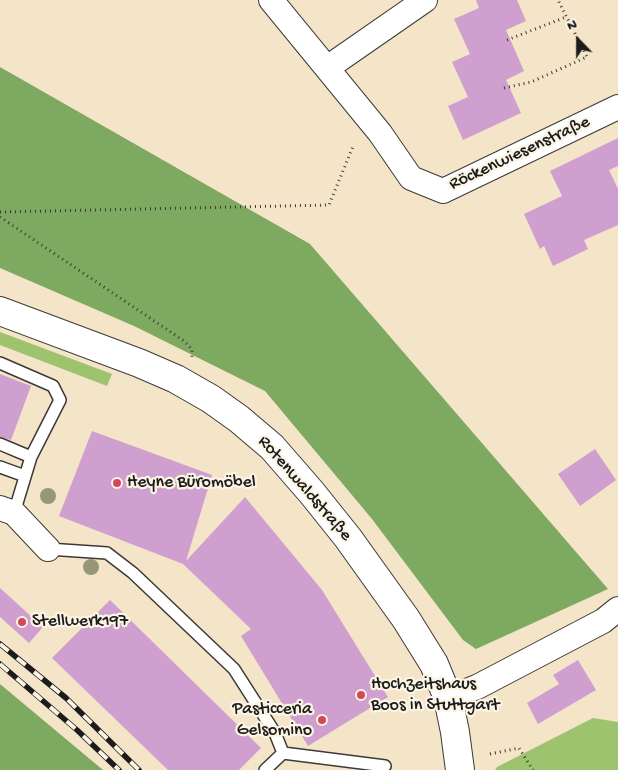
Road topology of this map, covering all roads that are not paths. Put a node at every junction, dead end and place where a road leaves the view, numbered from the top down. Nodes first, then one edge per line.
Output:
1 (271, 0) edge
2 (425, 0) edge
3 (327, 68) junction
4 (618, 107) edge
5 (0, 311) edge
6 (0, 363) edge
7 (0, 444) edge
8 (31, 456) junction
9 (0, 466) edge
10 (25, 476) junction
11 (7, 510) edge
12 (48, 549) joint
13 (618, 609) edge
14 (448, 698) junction
15 (283, 753) junction
16 (385, 766) dead end
17 (266, 770) edge
18 (460, 770) edge

1 - 3 street, Röckenwiesenstraße
2 - 3 street
3 - 4 street, Röckenwiesenstraße
5 - 14 main road, Rotenwaldstraße
6 - 8 lane
7 - 8 lane
8 - 10 lane
9 - 10 lane
10 - 11 lane
11 - 12 street
12 - 15 lane
13 - 14 street
14 - 18 main road, Rotenwaldstraße
15 - 16 lane
15 - 17 lane

